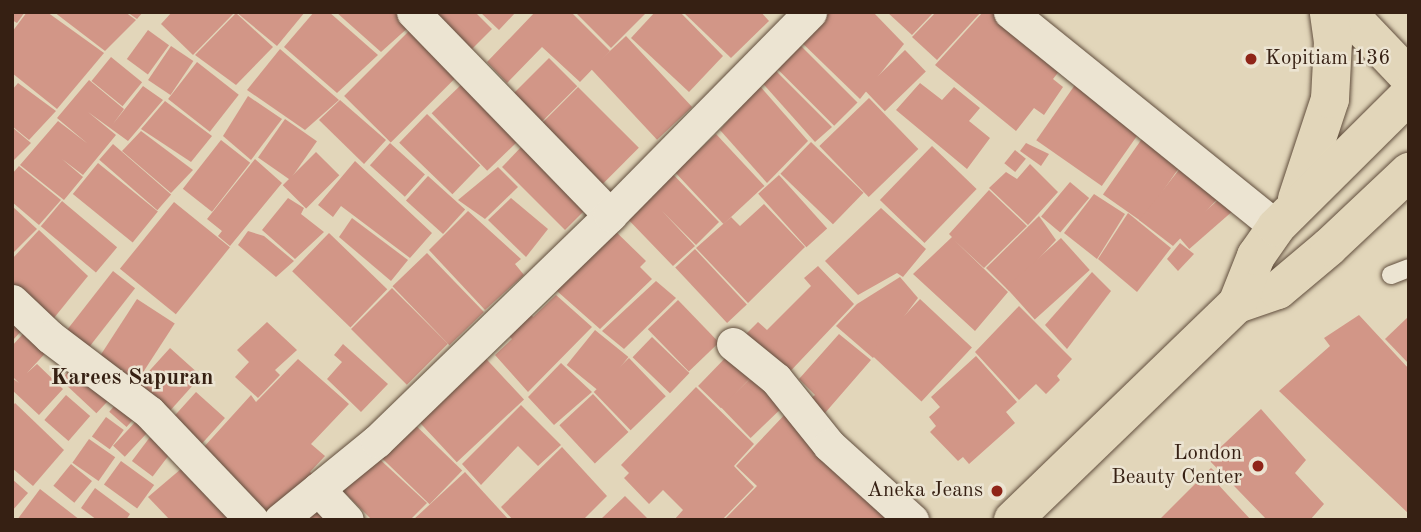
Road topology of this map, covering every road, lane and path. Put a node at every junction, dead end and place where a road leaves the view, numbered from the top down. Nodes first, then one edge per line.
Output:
1 (412, 12) edge
2 (810, 12) edge
3 (1010, 12) edge
4 (1329, 12) edge
5 (1346, 12) edge
6 (1409, 77) edge
7 (1409, 95) edge
8 (1409, 172) edge
9 (1409, 202) edge
10 (610, 215) junction
11 (1285, 219) junction
12 (1329, 247) junction
13 (1409, 268) edge
14 (1391, 275) dead end
15 (12, 301) edge
16 (1237, 304) junction
17 (733, 344) dead end
18 (318, 489) junction
19 (252, 520) edge
20 (280, 520) edge
21 (347, 520) edge
22 (912, 520) edge
23 (1013, 520) edge

1 - 10 street
2 - 10 street
3 - 11 street
4 - 11 main road
5 - 6 main road
7 - 11 main road
8 - 12 main road
9 - 12 main road
10 - 18 street
11 - 16 main road
12 - 16 main road
13 - 14 lane
15 - 19 street
16 - 23 main road
17 - 22 street
18 - 20 street
18 - 21 street

